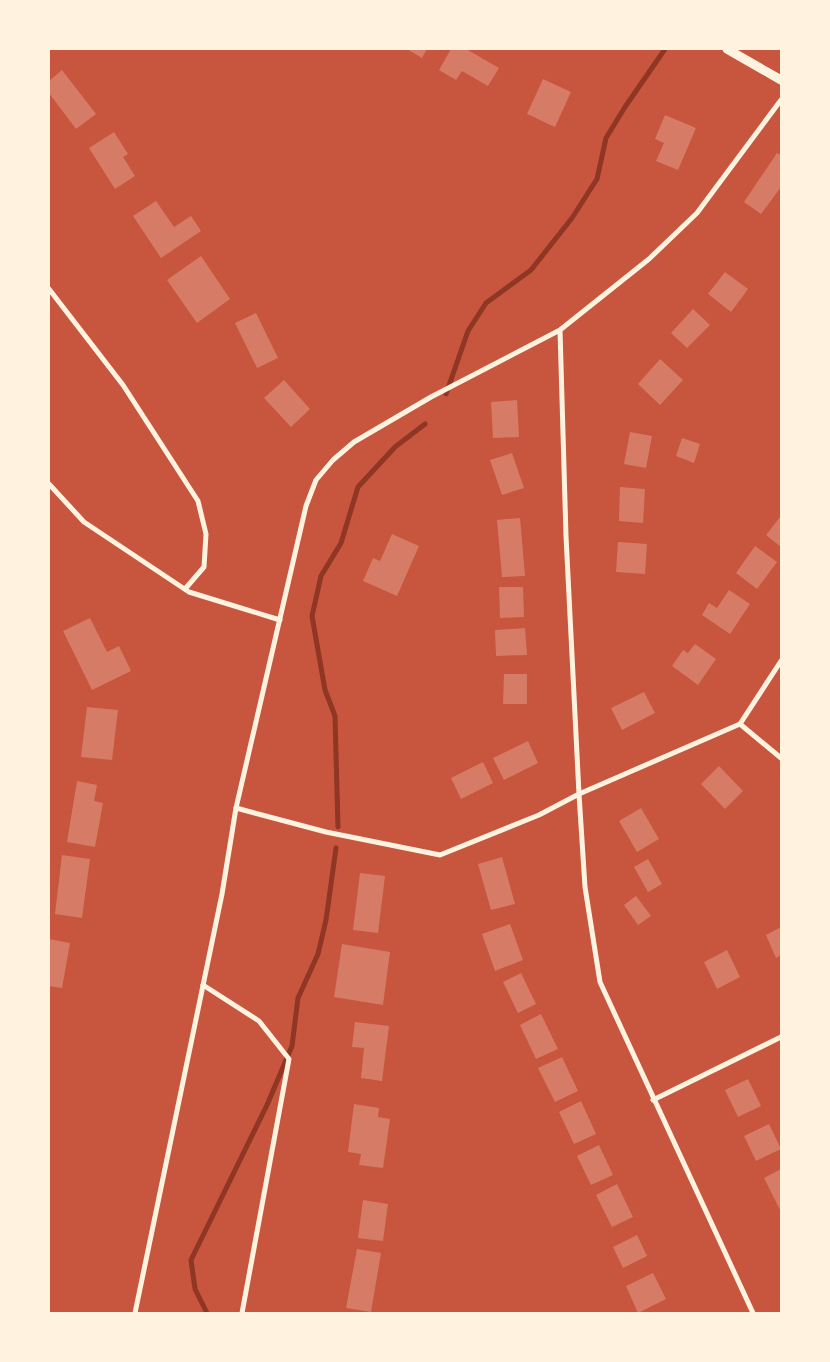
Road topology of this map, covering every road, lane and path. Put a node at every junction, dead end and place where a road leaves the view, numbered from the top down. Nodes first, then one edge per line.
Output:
1 (727, 49) edge
2 (781, 80) edge
3 (781, 100) edge
4 (49, 289) edge
5 (560, 330) junction
6 (49, 484) edge
7 (185, 589) junction
8 (280, 620) junction
9 (781, 661) edge
10 (740, 724) junction
11 (781, 758) edge
12 (579, 794) junction
13 (236, 808) junction
14 (203, 985) junction
15 (781, 1037) edge
16 (653, 1100) junction
17 (135, 1313) edge
18 (242, 1313) edge
19 (752, 1313) edge

1 - 2 street
3 - 5 street
4 - 7 street
5 - 8 street
5 - 12 street
6 - 7 street
7 - 8 street
8 - 13 street
9 - 10 street
10 - 11 street
10 - 12 street
12 - 13 street
12 - 16 street
13 - 14 street
14 - 17 street
14 - 18 street
15 - 16 street
16 - 19 street

